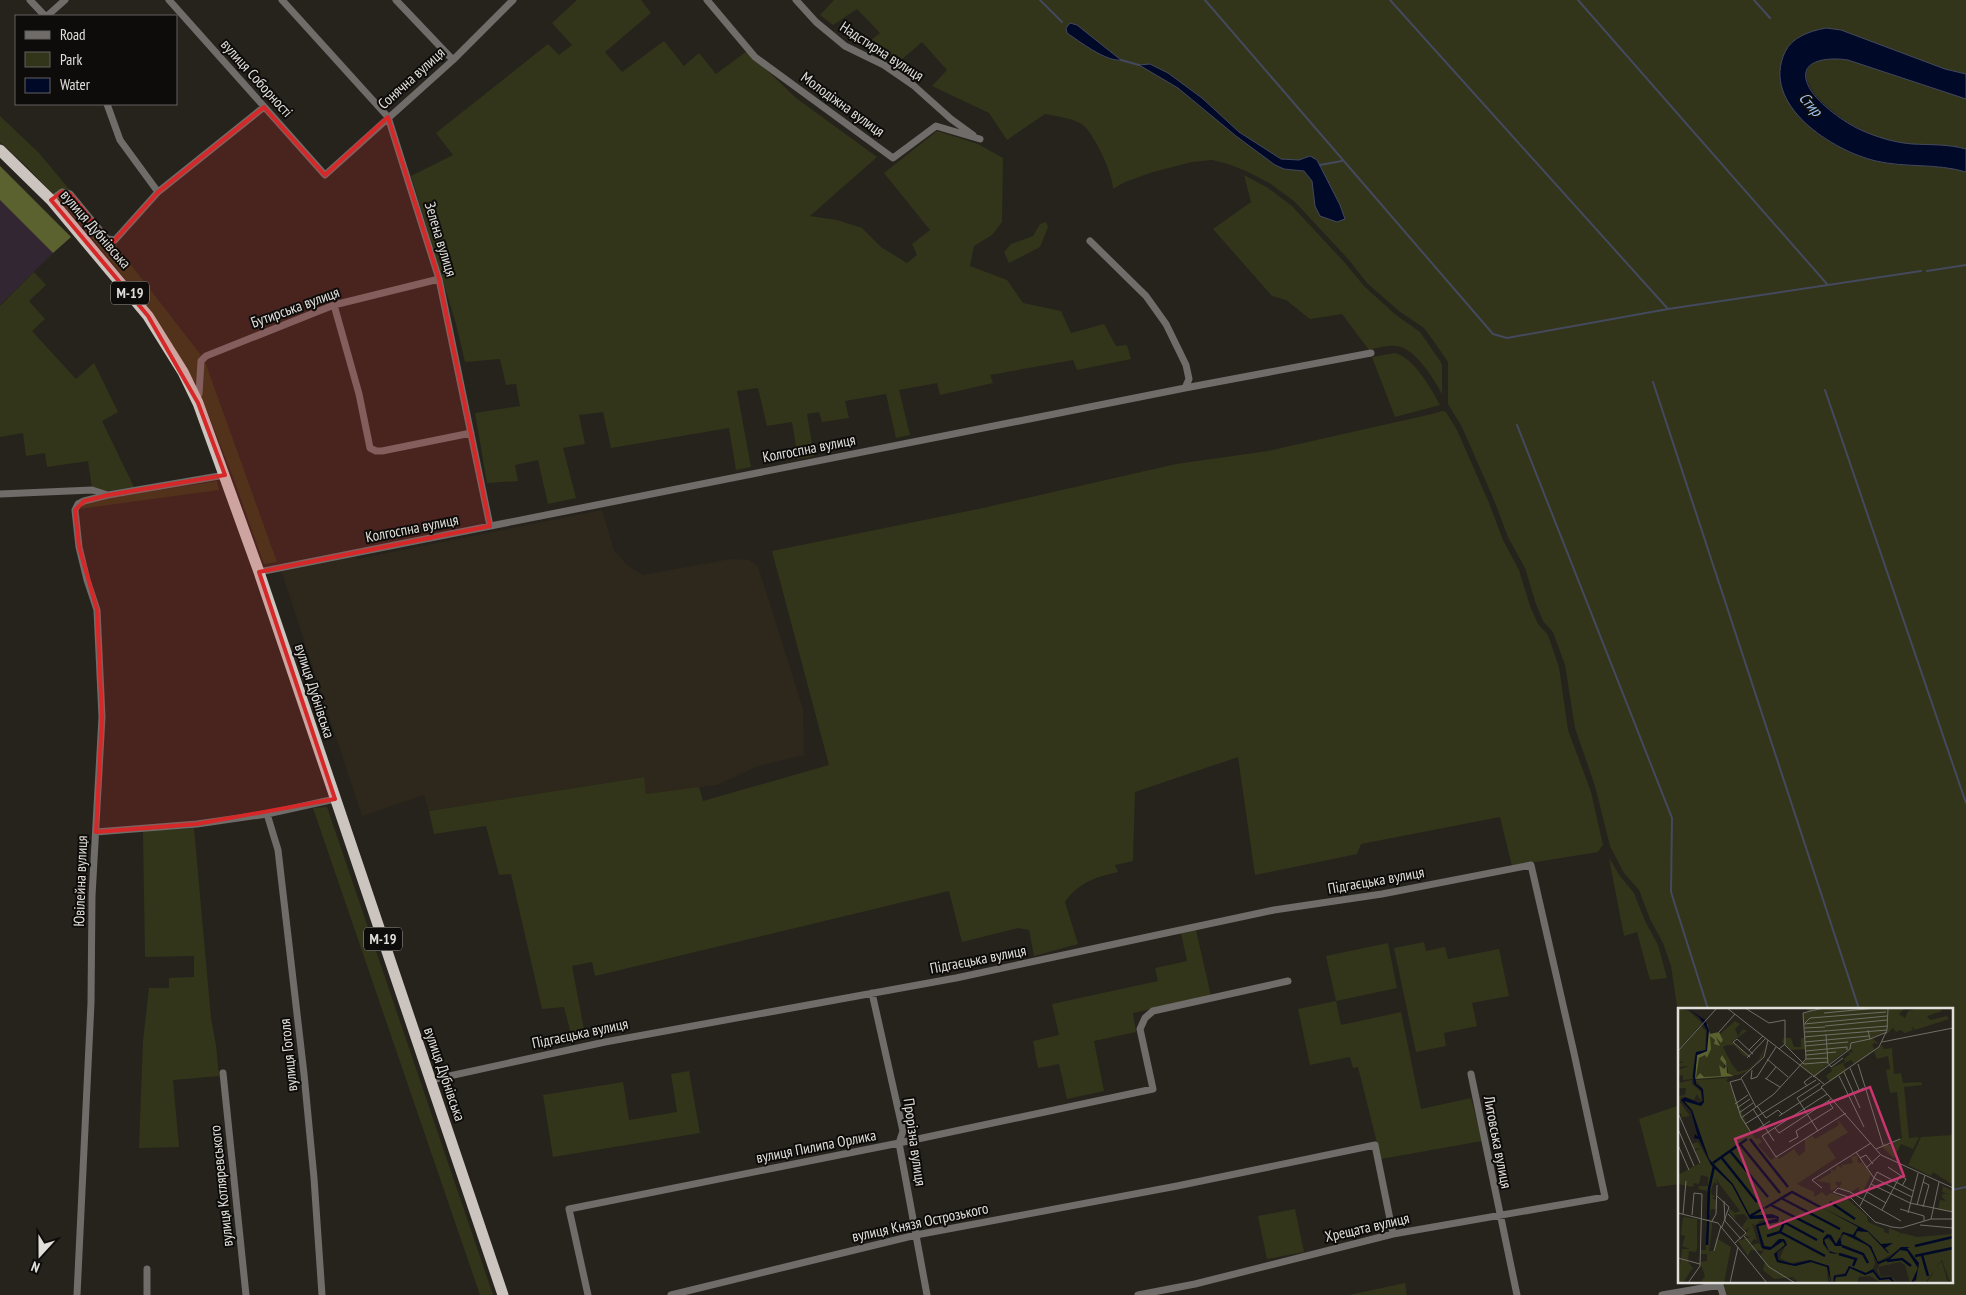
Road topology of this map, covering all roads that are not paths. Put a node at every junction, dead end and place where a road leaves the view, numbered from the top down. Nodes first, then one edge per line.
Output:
1 (30, 0) edge
2 (66, 0) edge
3 (169, 0) edge
4 (282, 0) edge
5 (396, 0) edge
6 (513, 0) edge
7 (707, 0) edge
8 (796, 0) edge
9 (45, 15) edge
10 (47, 15) edge
11 (453, 60) junction
12 (107, 105) edge
13 (264, 107) junction
14 (388, 118) junction
15 (980, 139) joint
16 (0, 150) edge
17 (324, 175) joint
18 (158, 192) junction
19 (51, 200) junction
20 (1090, 241) dead end
21 (439, 279) junction
22 (334, 305) junction
23 (1371, 353) dead end
24 (1185, 388) junction
25 (195, 397) junction
26 (471, 433) junction
27 (225, 475) junction
28 (0, 494) edge
29 (108, 495) junction
30 (490, 526) junction
31 (260, 572) junction
32 (334, 799) junction
33 (267, 814) junction
34 (96, 832) junction
35 (1288, 981) dead end
36 (872, 993) junction
37 (222, 1074) dead end
38 (1471, 1074) dead end
39 (431, 1080) junction
40 (899, 1144) junction
41 (1605, 1197) joint
42 (1499, 1215) junction
43 (1393, 1234) junction
44 (916, 1235) junction
45 (147, 1270) dead end
46 (77, 1295) edge
47 (147, 1295) edge
48 (246, 1295) edge
49 (322, 1295) edge
50 (503, 1295) edge
51 (588, 1295) edge
52 (671, 1295) edge
53 (927, 1295) edge
54 (1138, 1295) edge
55 (1517, 1295) edge
56 (1662, 1295) edge
57 (1723, 1295) edge

1 - 9 street
2 - 10 street
3 - 13 street, вулиця Соборності
4 - 14 street, Зелена вулиця
5 - 11 street
6 - 11 street, Сонячна вулиця
7 - 15 street, Молодіжна вулиця
8 - 15 street, Надстирна вулиця
11 - 14 street, Сонячна вулиця
12 - 18 street
13 - 17 street, вулиця Соборності
13 - 18 street
14 - 17 street, Сонячна вулиця
14 - 21 street, Зелена вулиця
16 - 19 highway, вулиця Дубнівська / М-19
18 - 19 street
19 - 25 highway, вулиця Дубнівська / М-19
20 - 24 street
21 - 22 street, Бутирська вулиця
21 - 26 street, Зелена вулиця
22 - 25 street, Бутирська вулиця
22 - 26 street
23 - 24 street, Колгоспна вулиця
24 - 30 street, Колгоспна вулиця
25 - 27 highway, вулиця Дубнівська / М-19
26 - 30 street, Зелена вулиця
27 - 29 street
27 - 31 highway, вулиця Дубнівська / М-19
28 - 29 street
29 - 34 street, Ювілейна вулиця
30 - 31 street, Колгоспна вулиця
31 - 32 highway, вулиця Дубнівська / М-19
32 - 33 street
32 - 39 highway, вулиця Дубнівська / М-19
33 - 34 street
33 - 49 street, вулиця Гоголя
34 - 46 street, Ювілейна вулиця
35 - 40 street, вулиця Пилипа Орлика
36 - 39 street, Підгаєцька вулиця
36 - 40 street, Прорізна вулиця
36 - 41 street, Підгаєцька вулиця
37 - 48 street, вулиця Котляревського
38 - 42 street, Литовська вулиця
39 - 50 highway, вулиця Дубнівська / М-19
40 - 44 street, Прорізна вулиця
40 - 51 street, вулиця Пилипа Орлика
41 - 42 street, Хрещата вулиця
42 - 43 street, Хрещата вулиця
42 - 55 street, Литовська вулиця
43 - 44 street, вулиця Князя Острозького
43 - 54 street, Хрещата вулиця
44 - 52 street, вулиця Князя Острозького
44 - 53 street, Прорізна вулиця
45 - 47 street
56 - 57 street

